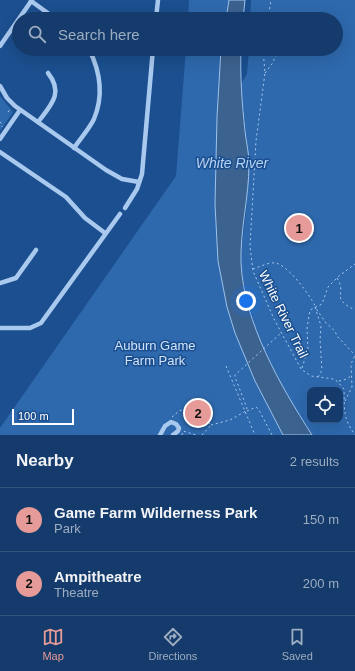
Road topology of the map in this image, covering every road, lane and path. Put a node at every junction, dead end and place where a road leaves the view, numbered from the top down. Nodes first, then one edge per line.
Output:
1 (31, 0) edge
2 (158, 0) edge
3 (271, 0) edge
4 (23, 12) edge
5 (47, 12) edge
6 (157, 12) edge
7 (269, 12) edge
8 (12, 28) edge
9 (0, 46) edge
10 (92, 56) edge
11 (152, 56) edge
12 (264, 56) edge
13 (276, 56) edge
14 (48, 73) dead end
15 (265, 73) junction
16 (0, 86) edge
17 (14, 105) junction
18 (20, 110) junction
19 (8, 112) dead end
20 (0, 122) edge
21 (38, 122) junction
22 (2, 128) dead end
23 (0, 139) edge
24 (74, 148) junction
25 (0, 152) edge
26 (139, 182) junction
27 (125, 208) dead end
28 (120, 214) dead end
29 (105, 233) junction
30 (36, 250) dead end
31 (355, 264) edge
32 (252, 269) junction
33 (337, 278) junction
34 (0, 283) edge
35 (315, 307) junction
36 (355, 310) edge
37 (0, 328) edge
38 (281, 333) junction
39 (355, 355) edge
40 (226, 366) dead end
41 (301, 369) junction
42 (352, 374) junction
43 (318, 378) junction
44 (338, 382) junction
45 (344, 402) junction
46 (197, 406) dead end
47 (246, 412) junction
48 (205, 419) dead end
49 (171, 422) junction
50 (211, 426) junction
51 (160, 435) edge
52 (173, 435) edge
53 (182, 435) edge
54 (196, 435) edge
55 (202, 435) edge
56 (255, 435) edge
57 (272, 435) edge
58 (355, 435) edge

1 - 4 street
1 - 5 street
2 - 6 street
3 - 7 path
8 - 9 street
10 - 24 street
11 - 26 street
12 - 15 path, White River Trail
13 - 15 path, White River Trail
14 - 21 street
15 - 32 path, White River Trail
16 - 17 street
17 - 18 street
17 - 19 path
18 - 21 street
18 - 23 street
20 - 22 path
21 - 24 street
24 - 26 street
25 - 29 street
26 - 27 street
28 - 29 street
29 - 37 street
30 - 34 street
31 - 33 path
32 - 35 path
32 - 38 path, White River Trail
33 - 35 path
33 - 36 path
35 - 39 path
35 - 41 path
35 - 43 path
38 - 41 path, White River Trail
38 - 47 path
39 - 42 path
40 - 47 path
41 - 43 path, White River Trail
42 - 44 path
42 - 45 path
43 - 44 path, White River Trail
44 - 45 path
45 - 58 path
46 - 49 path
47 - 50 path
47 - 56 path
47 - 57 path
48 - 50 path
49 - 51 street
49 - 52 street
50 - 55 path
53 - 54 path

